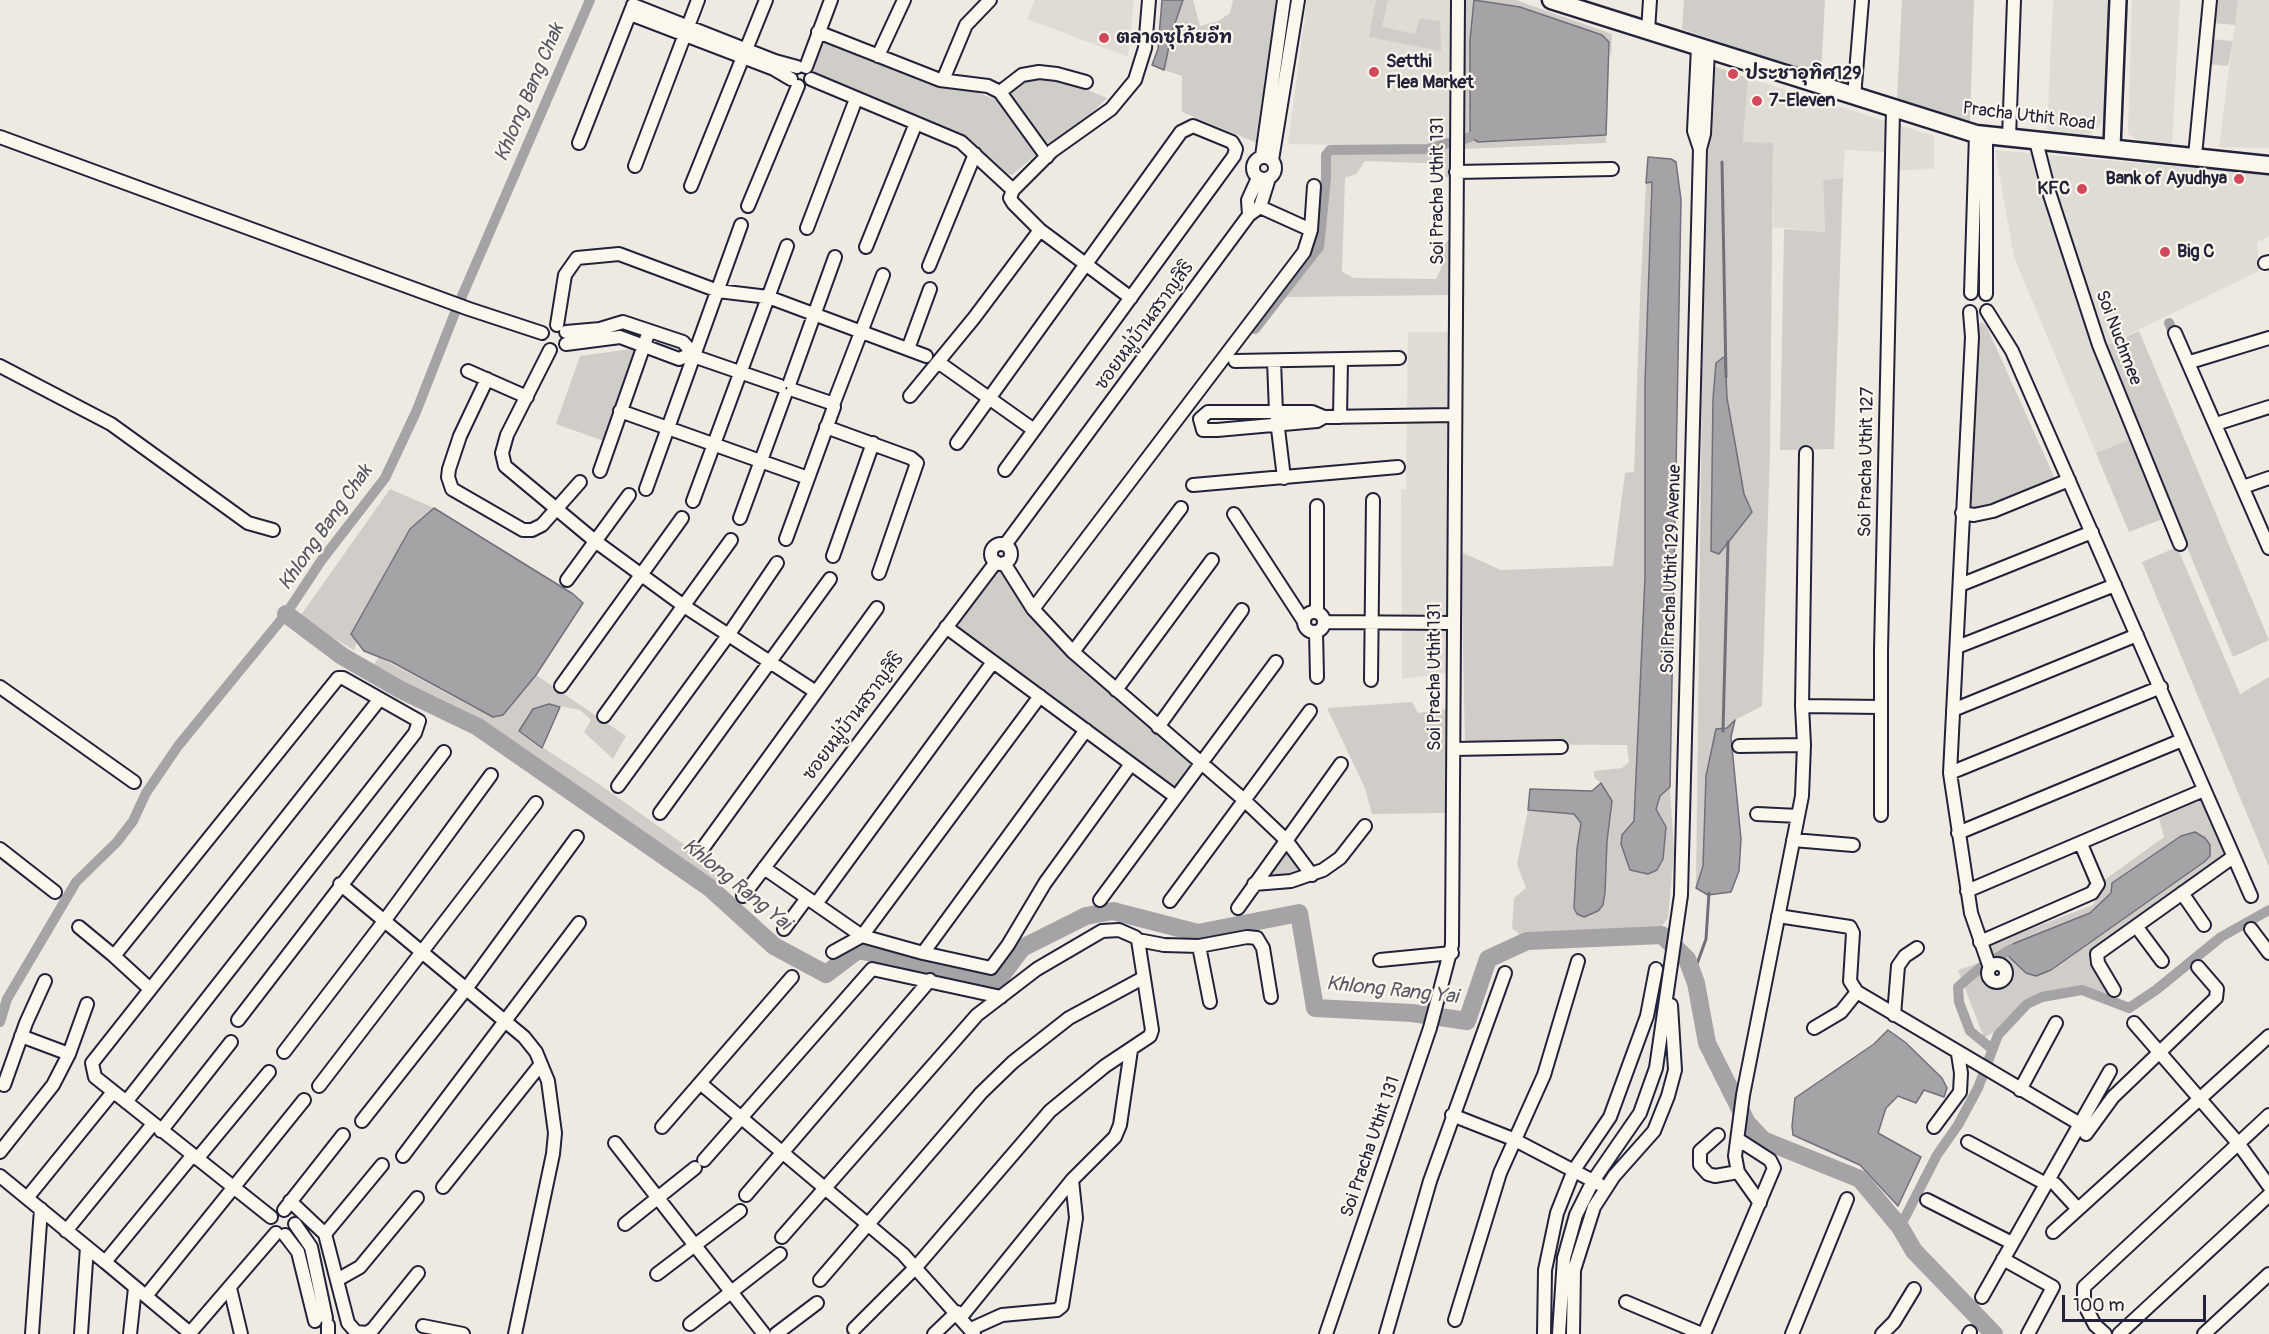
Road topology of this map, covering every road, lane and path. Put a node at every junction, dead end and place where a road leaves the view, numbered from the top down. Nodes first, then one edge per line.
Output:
1 (698, 0) edge
2 (766, 0) edge
3 (831, 0) edge
4 (904, 0) edge
5 (990, 0) edge
6 (1149, 0) edge
7 (1284, 0) edge
8 (1298, 0) edge
9 (1458, 0) edge
10 (1551, 0) edge
11 (1650, 0) edge
12 (1862, 0) edge
13 (2014, 0) edge
14 (2118, 0) edge
15 (2210, 0) edge
16 (633, 6) edge
17 (685, 30) junction
18 (1648, 31) junction
19 (818, 32) junction
20 (1703, 48) junction
21 (744, 53) junction
22 (878, 56) junction
23 (801, 67) junction
24 (811, 79) junction
25 (943, 80) junction
26 (1086, 82) dead end
27 (794, 83) junction
28 (1000, 92) junction
29 (1854, 97) junction
30 (856, 99) junction
31 (1893, 110) junction
32 (916, 123) junction
33 (1981, 134) junction
34 (0, 137) edge
35 (2009, 138) junction
36 (2036, 141) junction
37 (579, 143) dead end
38 (2112, 147) junction
39 (975, 154) junction
40 (2195, 156) junction
41 (1047, 157) junction
42 (1267, 158) junction
43 (2269, 165) edge
44 (635, 166) dead end
45 (1612, 169) dead end
46 (1456, 172) junction
47 (1264, 178) junction
48 (691, 186) dead end
49 (1314, 186) dead end
50 (1013, 190) junction
51 (748, 206) dead end
52 (1260, 207) junction
53 (1250, 215) junction
54 (741, 225) dead end
55 (807, 228) dead end
56 (1040, 230) junction
57 (1311, 230) junction
58 (787, 246) dead end
59 (866, 248) dead end
60 (835, 257) dead end
61 (1084, 264) junction
62 (928, 266) dead end
63 (883, 276) dead end
64 (930, 289) dead end
65 (718, 291) junction
66 (1971, 293) junction
67 (1986, 294) junction
68 (768, 297) junction
69 (1131, 298) junction
70 (1987, 311) junction
71 (1970, 312) junction
72 (815, 314) junction
73 (649, 331) junction
74 (861, 332) junction
75 (542, 333) junction
76 (2175, 333) dead end
77 (563, 334) junction
78 (2269, 338) edge
79 (644, 345) junction
80 (908, 349) junction
81 (550, 350) junction
82 (693, 355) junction
83 (926, 356) dead end
84 (1399, 358) dead end
85 (1341, 360) junction
86 (1235, 361) dead end
87 (1274, 361) junction
88 (938, 362) junction
89 (2190, 362) junction
90 (0, 366) edge
91 (468, 370) dead end
92 (740, 372) junction
93 (487, 379) junction
94 (787, 388) junction
95 (910, 396) dead end
96 (527, 397) junction
97 (989, 397) junction
98 (833, 405) junction
99 (2269, 407) edge
100 (620, 411) junction
101 (1454, 415) junction
102 (1340, 417) junction
103 (1277, 418) junction
104 (2216, 424) junction
105 (826, 427) junction
106 (669, 428) junction
107 (1034, 430) junction
108 (873, 443) junction
109 (957, 443) dead end
110 (714, 444) junction
111 (1806, 453) dead end
112 (761, 461) junction
113 (1398, 467) dead end
114 (1005, 470) dead end
115 (600, 471) dead end
116 (808, 478) junction
117 (1284, 478) junction
118 (2269, 478) edge
119 (2069, 480) junction
120 (579, 482) dead end
121 (1193, 485) dead end
122 (2243, 487) junction
123 (646, 489) dead end
124 (629, 495) dead end
125 (1372, 500) dead end
126 (693, 501) dead end
127 (1317, 506) dead end
128 (1181, 508) dead end
129 (555, 509) junction
130 (1962, 513) junction
131 (1234, 514) dead end
132 (682, 518) dead end
133 (740, 518) dead end
134 (273, 530) dead end
135 (2092, 532) junction
136 (786, 538) dead end
137 (731, 540) dead end
138 (595, 541) junction
139 (2180, 544) dead end
140 (2269, 547) edge
141 (833, 556) dead end
142 (1212, 560) dead end
143 (777, 562) dead end
144 (1000, 563) junction
145 (640, 573) junction
146 (879, 573) dead end
147 (830, 579) dead end
148 (567, 580) dead end
149 (1960, 585) junction
150 (2115, 585) junction
151 (684, 606) junction
152 (877, 608) dead end
153 (1033, 609) junction
154 (1242, 610) dead end
155 (1319, 622) junction
156 (1371, 623) junction
157 (1453, 623) junction
158 (946, 627) junction
159 (729, 634) junction
160 (2137, 635) junction
161 (1957, 647) junction
162 (1072, 652) junction
163 (771, 662) junction
164 (993, 662) junction
165 (1276, 662) dead end
166 (1317, 677) dead end
167 (1371, 680) dead end
168 (561, 686) dead end
169 (0, 687) edge
170 (2161, 687) junction
171 (1116, 690) junction
172 (816, 692) junction
173 (1040, 696) junction
174 (380, 700) junction
175 (1802, 706) junction
176 (1881, 707) junction
177 (1953, 710) junction
178 (1310, 711) dead end
179 (604, 716) dead end
180 (1158, 727) junction
181 (1086, 730) junction
182 (2182, 740) junction
183 (1804, 745) junction
184 (1739, 746) dead end
185 (1561, 747) dead end
186 (1454, 749) junction
187 (444, 752) dead end
188 (1131, 764) junction
189 (1200, 764) junction
190 (1341, 764) dead end
191 (1950, 773) junction
192 (492, 775) dead end
193 (134, 782) dead end
194 (618, 786) dead end
195 (2204, 790) junction
196 (1176, 797) junction
197 (1243, 799) junction
198 (536, 803) dead end
199 (660, 813) dead end
200 (1757, 814) dead end
201 (1881, 815) dead end
202 (1798, 816) junction
203 (1365, 826) dead end
204 (1958, 833) junction
205 (577, 837) dead end
206 (1286, 840) junction
207 (1793, 840) junction
208 (2081, 844) junction
209 (1853, 845) dead end
210 (703, 848) dead end
211 (0, 849) edge
212 (2233, 857) junction
213 (764, 868) junction
214 (1312, 875) junction
215 (340, 884) junction
216 (1254, 884) junction
217 (1967, 891) junction
218 (56, 892) dead end
219 (2182, 893) junction
220 (743, 896) dead end
221 (2251, 896) dead end
222 (1100, 900) dead end
223 (812, 901) junction
224 (1170, 901) dead end
225 (1238, 908) dead end
226 (1778, 916) junction
227 (385, 920) junction
228 (579, 923) dead end
229 (2204, 925) dead end
230 (2136, 926) junction
231 (80, 927) dead end
232 (784, 929) dead end
233 (2251, 929) dead end
234 (862, 936) junction
235 (1138, 940) junction
236 (1980, 942) junction
237 (1199, 946) junction
238 (1917, 948) dead end
239 (833, 952) dead end
240 (424, 953) junction
241 (923, 953) junction
242 (1452, 953) junction
243 (2269, 953) edge
244 (114, 956) junction
245 (1380, 960) dead end
246 (1578, 961) dead end
247 (2162, 961) dead end
248 (2198, 967) dead end
249 (1990, 968) dead end
250 (1656, 969) dead end
251 (1505, 973) dead end
252 (792, 977) dead end
253 (1143, 978) junction
254 (930, 980) junction
255 (45, 981) dead end
256 (466, 988) junction
257 (150, 989) junction
258 (2114, 990) dead end
259 (1669, 992) junction
260 (1857, 992) junction
261 (1001, 997) junction
262 (1271, 997) dead end
263 (1210, 1002) dead end
264 (87, 1004) dead end
265 (1894, 1015) junction
266 (238, 1020) dead end
267 (505, 1022) junction
268 (2056, 1023) dead end
269 (2134, 1023) dead end
270 (1814, 1028) dead end
271 (21, 1036) junction
272 (2269, 1036) edge
273 (231, 1042) dead end
274 (1131, 1050) junction
275 (2160, 1051) junction
276 (284, 1052) dead end
277 (69, 1054) junction
278 (1963, 1057) junction
279 (541, 1064) junction
280 (2110, 1071) dead end
281 (269, 1072) dead end
282 (700, 1083) junction
283 (4, 1085) dead end
284 (319, 1086) dead end
285 (2020, 1090) junction
286 (113, 1092) junction
287 (2199, 1099) junction
288 (304, 1100) dead end
289 (126, 1102) junction
290 (1452, 1115) junction
291 (1639, 1115) junction
292 (2269, 1115) edge
293 (740, 1118) junction
294 (362, 1121) dead end
295 (1658, 1124) junction
296 (662, 1127) dead end
297 (1934, 1127) dead end
298 (157, 1128) junction
299 (2083, 1129) junction
300 (343, 1135) dead end
301 (1718, 1135) dead end
302 (1739, 1135) junction
303 (1514, 1139) junction
304 (1968, 1142) dead end
305 (615, 1143) dead end
306 (2238, 1143) junction
307 (0, 1152) edge
308 (782, 1154) junction
309 (403, 1156) dead end
310 (194, 1158) junction
311 (382, 1165) dead end
312 (1574, 1170) junction
313 (1738, 1172) junction
314 (0, 1176) edge
315 (1072, 1180) junction
316 (1593, 1181) junction
317 (2051, 1184) junction
318 (2269, 1186) edge
319 (443, 1187) dead end
320 (232, 1188) junction
321 (1605, 1188) junction
322 (823, 1189) junction
323 (746, 1195) dead end
324 (2269, 1195) edge
325 (27, 1198) junction
326 (417, 1198) dead end
327 (659, 1199) junction
328 (1847, 1199) dead end
329 (1927, 1200) dead end
330 (1760, 1203) junction
331 (287, 1205) junction
332 (41, 1209) junction
333 (2078, 1209) junction
334 (740, 1211) dead end
335 (271, 1217) junction
336 (295, 1224) junction
337 (625, 1224) dead end
338 (868, 1226) junction
339 (66, 1230) junction
340 (2053, 1232) dead end
341 (280, 1234) junction
342 (325, 1234) junction
343 (782, 1237) dead end
344 (2012, 1243) junction
345 (694, 1245) junction
346 (87, 1246) junction
347 (780, 1254) dead end
348 (2002, 1259) junction
349 (105, 1262) junction
350 (916, 1267) junction
351 (310, 1271) junction
352 (418, 1273) dead end
353 (657, 1274) dead end
354 (2269, 1274) edge
355 (337, 1280) junction
356 (820, 1280) dead end
357 (135, 1288) junction
358 (230, 1288) junction
359 (1914, 1289) dead end
360 (732, 1292) junction
361 (146, 1296) junction
362 (1982, 1297) dead end
363 (1626, 1302) dead end
364 (817, 1303) dead end
365 (959, 1315) junction
366 (1455, 1320) dead end
367 (690, 1324) dead end
368 (423, 1326) dead end
369 (322, 1327) edge
370 (854, 1329) dead end
371 (972, 1331) edge
372 (32, 1334) edge
373 (81, 1334) edge
374 (130, 1334) edge
375 (190, 1334) edge
376 (241, 1334) edge
377 (463, 1334) edge
378 (515, 1334) edge
379 (764, 1334) edge
380 (776, 1334) edge
381 (934, 1334) edge
382 (1326, 1334) edge
383 (1386, 1334) edge
384 (1544, 1334) edge
385 (1559, 1334) edge
386 (1573, 1334) edge
387 (1703, 1334) edge
388 (1792, 1334) edge
389 (1882, 1334) edge
390 (2028, 1334) edge
391 (2105, 1334) edge
392 (2119, 1334) edge
393 (2204, 1334) edge

1 - 17 street
2 - 21 street
3 - 19 street
4 - 22 street
5 - 25 street
6 - 41 street
7 - 42 street, ซอยหมู่บ้านสราญสิริ
8 - 42 street, ซอยหมู่บ้านสราญสิริ
9 - 46 street, Soi Pracha Uthit 131
10 - 18 main road, Pracha Uthit Road
11 - 18 street
12 - 29 street
13 - 35 street
14 - 38 street
15 - 40 street
16 - 17 street
16 - 37 street
17 - 21 street
17 - 44 street
18 - 20 main road, Pracha Uthit Road
19 - 22 street
19 - 23 street
20 - 29 main road, Pracha Uthit Road
20 - 259 street, Soi Pracha Uthit 129 Avenue
21 - 23 street
21 - 27 street
21 - 48 street
22 - 25 street
23 - 24 street
23 - 27 street
24 - 27 street
24 - 30 street
25 - 28 street
26 - 28 street
27 - 51 street
28 - 41 street
29 - 31 main road, Pracha Uthit Road
30 - 32 street
30 - 55 street
31 - 33 main road, Pracha Uthit Road
31 - 176 street, Soi Pracha Uthit 127
32 - 39 street
32 - 59 street
33 - 35 main road, Pracha Uthit Road
33 - 66 street
33 - 67 street
34 - 75 street
35 - 36 main road, Pracha Uthit Road
36 - 38 main road, Pracha Uthit Road
36 - 139 street, Soi Nuchmee
38 - 40 main road, Pracha Uthit Road
39 - 50 street
39 - 62 street
40 - 43 main road, Pracha Uthit Road
41 - 50 street
42 - 47 street, ซอยหมู่บ้านสราญสิริ
42 - 47 street, ซอยหมู่บ้านสราญสิริ
45 - 46 street
46 - 101 street, Soi Pracha Uthit 131
47 - 52 street, ซอยหมู่บ้านสราญสิริ
47 - 53 street, ซอยหมู่บ้านสราญสิริ
49 - 57 street
50 - 56 street
52 - 53 street, ซอยหมู่บ้านสราญสิริ
52 - 57 street
53 - 144 street, ซอยหมู่บ้านสราญสิริ
54 - 65 street
56 - 61 street
56 - 88 street
57 - 153 street
58 - 68 street
60 - 72 street
61 - 69 street
61 - 69 street
61 - 97 street
63 - 74 street
64 - 80 street
65 - 68 street
65 - 77 street
65 - 82 street
66 - 67 street
66 - 71 street
67 - 70 street
68 - 72 street
68 - 92 street
69 - 107 street
70 - 71 street
70 - 119 street
71 - 130 street
72 - 74 street
72 - 94 street
73 - 77 street
73 - 79 street
73 - 82 street
74 - 80 street
74 - 98 street
75 - 77 street
75 - 81 street
76 - 89 street
77 - 79 street
77 - 81 street
78 - 89 street
79 - 82 street
79 - 100 street
80 - 83 street
81 - 96 street
82 - 92 street
82 - 106 street
84 - 85 street
85 - 87 street
85 - 102 street
86 - 87 street
87 - 103 street
88 - 95 street
88 - 97 street
89 - 104 street
90 - 134 street
91 - 93 street
92 - 94 street
92 - 110 street
93 - 96 street
93 - 129 street
94 - 98 street
94 - 112 street
96 - 129 street
97 - 107 street
97 - 109 street
98 - 105 street
99 - 104 street
100 - 106 street
100 - 115 street
101 - 102 street
101 - 157 street, Soi Pracha Uthit 131
102 - 103 street
103 - 103 street
103 - 117 street
104 - 122 street
105 - 108 street
105 - 116 street
106 - 110 street
106 - 123 street
107 - 114 street
108 - 141 street
108 - 146 street
110 - 112 street
110 - 126 street
111 - 175 street
112 - 116 street
112 - 133 street
113 - 117 street
116 - 136 street
117 - 121 street
118 - 122 street
119 - 130 street
119 - 135 street
120 - 129 street
122 - 140 street
124 - 138 street
125 - 156 street
127 - 155 street
128 - 162 street
129 - 138 street
130 - 149 street
131 - 155 street
132 - 145 street
135 - 149 street
135 - 150 street
137 - 151 street
138 - 145 street
138 - 148 street
142 - 171 street
143 - 159 street
144 - 153 street
144 - 158 street, ซอยหมู่บ้านสราญสิริ
145 - 151 street
145 - 168 street
147 - 163 street
149 - 161 street
150 - 160 street
150 - 161 street
151 - 159 street
151 - 179 street
152 - 172 street
153 - 162 street
154 - 180 street
155 - 156 street
155 - 166 street
156 - 157 street
156 - 167 street
157 - 186 street, Soi Pracha Uthit 131
158 - 164 street
158 - 213 street, ซอยหมู่บ้านสราญสิริ
159 - 163 street
159 - 194 street
160 - 170 street
160 - 177 street
161 - 177 street
162 - 171 street
163 - 172 street
163 - 199 street
164 - 173 street
164 - 223 street
165 - 189 street
169 - 193 street
170 - 182 street
170 - 191 street
171 - 180 street
172 - 210 street
173 - 181 street
173 - 234 street
174 - 244 street
174 - 257 street
174 - 289 street
175 - 176 street
175 - 183 street
176 - 201 street, Soi Pracha Uthit 127
177 - 191 street
178 - 197 street
180 - 189 street
181 - 188 street
181 - 241 street
182 - 195 street
182 - 204 street
183 - 184 street
183 - 202 street
185 - 186 street
186 - 242 street, Soi Pracha Uthit 131
187 - 215 street
188 - 196 street
188 - 241 street
189 - 196 street
189 - 197 street
190 - 206 street
191 - 204 street
192 - 227 street
195 - 208 street
195 - 212 street
196 - 222 street
197 - 206 street
197 - 224 street
198 - 240 street
200 - 202 street
202 - 207 street
203 - 214 street
204 - 217 street
205 - 256 street
206 - 214 street
206 - 216 street
207 - 209 street
207 - 226 street
208 - 217 street
208 - 236 street
211 - 218 street
212 - 219 street
212 - 221 street
213 - 220 street, ซอยหมู่บ้านสราญสิริ
213 - 223 street
214 - 216 street
215 - 227 street
215 - 266 street
216 - 225 street
217 - 236 street
219 - 229 street
219 - 230 street
223 - 232 street
223 - 234 street
226 - 260 street
226 - 302 street
227 - 240 street
227 - 276 street
228 - 267 street
230 - 247 street
230 - 258 street
231 - 244 street
233 - 243 street
234 - 239 street
234 - 241 street
235 - 237 street
235 - 253 street
235 - 261 street
236 - 249 street
237 - 262 street
237 - 263 street
238 - 265 street
240 - 256 street
240 - 284 street
242 - 245 street
242 - 382 street, Soi Pracha Uthit 131
244 - 257 street
246 - 303 street
248 - 275 street
250 - 312 street
251 - 290 street
252 - 282 street
253 - 274 street
253 - 338 street
254 - 261 street
254 - 293 street
254 - 308 street
255 - 271 street
256 - 267 street
256 - 294 street
257 - 286 street
259 - 291 street, Soi Pracha Uthit 129 Avenue
259 - 295 street, Soi Pracha Uthit 129 Avenue
260 - 265 street
260 - 270 street
261 - 322 street
264 - 277 street
265 - 278 street
267 - 279 street
267 - 309 street
268 - 285 street
269 - 275 street
271 - 277 street
271 - 283 street
272 - 287 street
273 - 298 street
274 - 315 street
274 - 350 street
275 - 287 street
275 - 299 street
277 - 307 street
278 - 285 street
278 - 297 street
279 - 319 street
279 - 378 street
280 - 299 street
281 - 310 street
282 - 293 street
282 - 296 street
285 - 299 street
286 - 289 street
286 - 325 street
287 - 306 street
287 - 333 street
288 - 320 street
289 - 298 street
290 - 303 street
290 - 383 street
291 - 295 street
291 - 316 street, Soi Pracha Uthit 129 Avenue
292 - 306 street
293 - 308 street
293 - 327 street
295 - 321 street, Soi Pracha Uthit 129 Avenue
298 - 310 street
298 - 339 street
299 - 317 street
300 - 331 street
301 - 313 street
302 - 313 street
302 - 330 street
303 - 312 street
303 - 366 street
304 - 317 street
305 - 327 street
306 - 318 street
306 - 391 street
308 - 322 street
308 - 323 street
310 - 320 street
310 - 349 street
311 - 342 street
312 - 316 street
312 - 384 street
313 - 330 street
314 - 325 street
315 - 365 street
315 - 371 street
316 - 321 street
316 - 385 street, Soi Pracha Uthit 129 Avenue
317 - 333 street
317 - 344 street
320 - 335 street
320 - 361 street
321 - 386 street, Soi Pracha Uthit 129 Avenue
322 - 338 street
322 - 343 street
324 - 392 street
325 - 332 street
326 - 355 street
327 - 337 street
327 - 345 street
328 - 388 street
329 - 344 street
330 - 387 street
331 - 335 street
331 - 336 street
331 - 342 street
332 - 339 street
332 - 372 street
333 - 340 street
334 - 345 street
335 - 341 street
336 - 341 street
336 - 351 street
338 - 350 street
338 - 356 street
339 - 346 street
341 - 351 street
341 - 358 street
342 - 355 street
344 - 348 street
345 - 353 street
345 - 360 street
346 - 349 street
346 - 373 street
347 - 360 street
348 - 362 street
348 - 390 street
349 - 357 street
350 - 365 street
350 - 370 street
351 - 369 street
352 - 355 street
354 - 393 street
357 - 361 street
357 - 374 street
358 - 375 street
358 - 376 street
359 - 389 street
360 - 367 street
360 - 379 street
361 - 375 street
363 - 387 street
364 - 380 street
365 - 371 street
365 - 381 street
368 - 377 street

